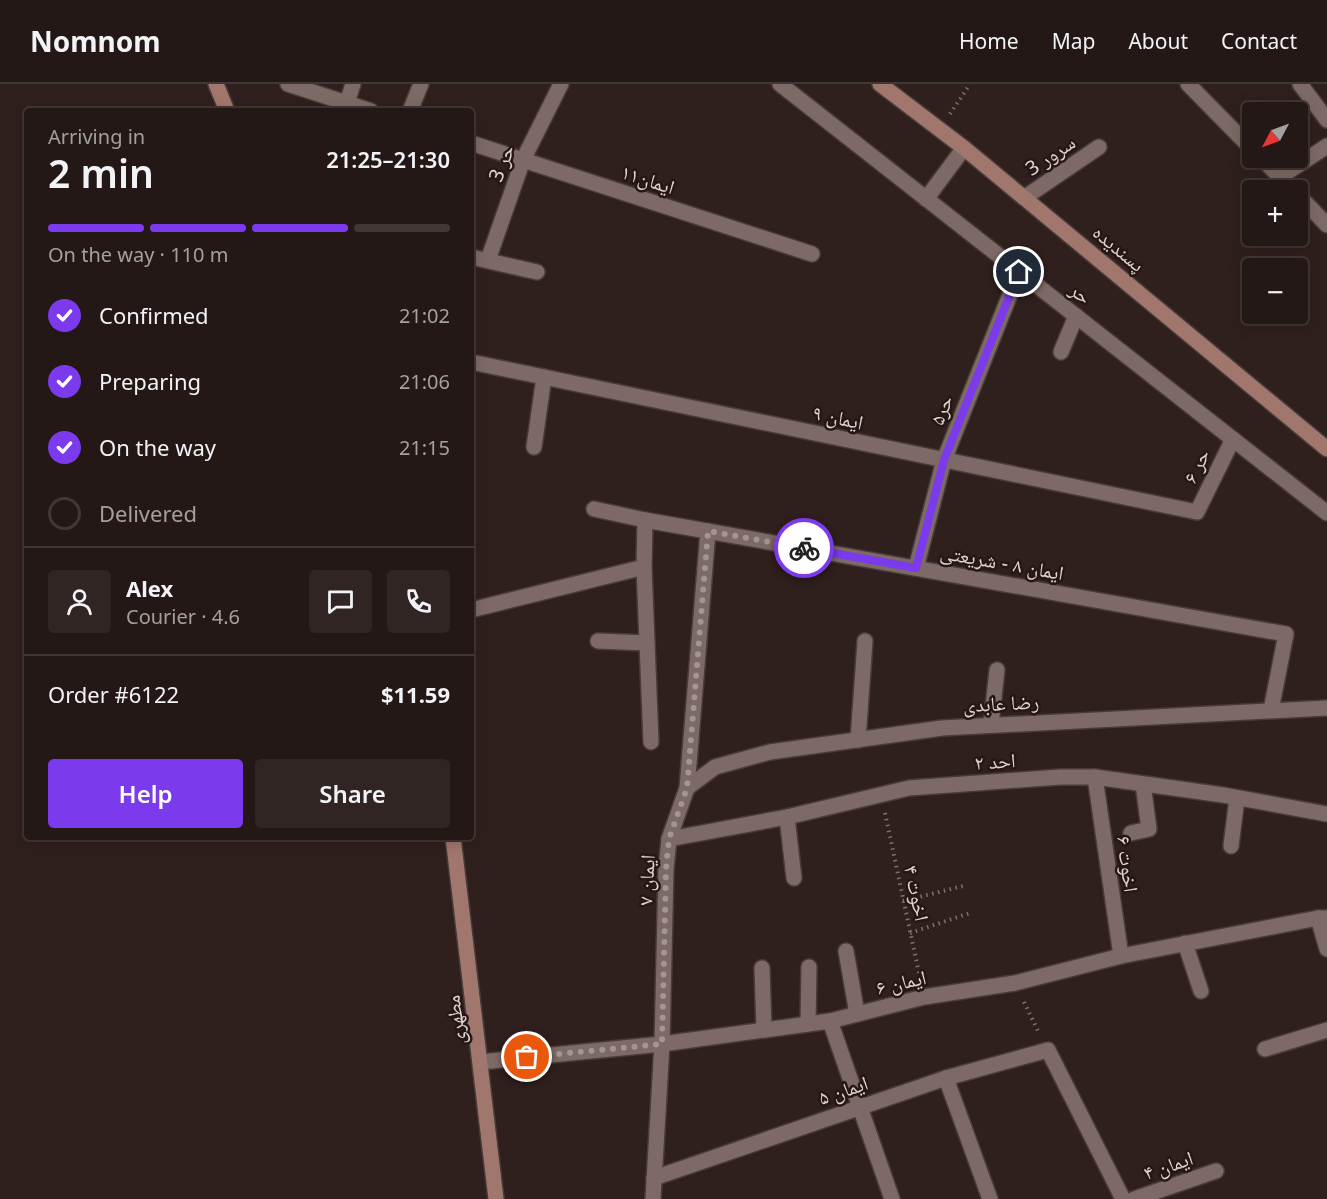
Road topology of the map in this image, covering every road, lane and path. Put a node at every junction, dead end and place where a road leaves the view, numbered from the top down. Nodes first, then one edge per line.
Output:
1 (216, 84) edge
2 (288, 84) edge
3 (353, 84) edge
4 (421, 84) edge
5 (561, 84) edge
6 (780, 84) edge
7 (880, 84) edge
8 (970, 84) edge
9 (1188, 84) edge
10 (1300, 84) edge
11 (347, 103) junction
12 (226, 108) edge
13 (362, 108) edge
14 (411, 108) edge
15 (1327, 120) edge
16 (940, 130) junction
17 (1242, 139) edge
18 (474, 144) edge
19 (1327, 146) edge
20 (1099, 147) dead end
21 (964, 148) junction
22 (523, 160) junction
23 (1271, 168) edge
24 (1280, 177) junction
25 (1283, 180) edge
26 (1024, 198) junction
27 (926, 199) junction
28 (1308, 205) edge
29 (1327, 225) edge
30 (812, 254) dead end
31 (474, 258) edge
32 (488, 260) junction
33 (537, 272) dead end
34 (1019, 272) junction
35 (1076, 316) junction
36 (1061, 352) dead end
37 (474, 363) edge
38 (544, 377) junction
39 (1233, 439) junction
40 (534, 447) dead end
41 (1327, 449) edge
42 (944, 460) junction
43 (594, 509) dead end
44 (1197, 512) joint
45 (1327, 513) edge
46 (645, 520) junction
47 (708, 531) junction
48 (644, 567) junction
49 (916, 568) junction
50 (474, 609) edge
51 (598, 641) dead end
52 (865, 641) dead end
53 (647, 643) junction
54 (997, 670) dead end
55 (1327, 708) edge
56 (1271, 710) junction
57 (991, 725) junction
58 (858, 740) junction
59 (651, 742) dead end
60 (1095, 777) junction
61 (1143, 784) junction
62 (687, 788) junction
63 (881, 795) junction
64 (1236, 798) junction
65 (1327, 814) edge
66 (787, 817) junction
67 (1131, 833) dead end
68 (669, 839) junction
69 (453, 840) edge
70 (1231, 846) dead end
71 (794, 878) dead end
72 (963, 886) dead end
73 (903, 901) junction
74 (969, 914) dead end
75 (1322, 918) edge
76 (910, 933) junction
77 (1185, 944) junction
78 (1327, 949) edge
79 (846, 951) dead end
80 (1120, 956) junction
81 (809, 966) dead end
82 (762, 968) dead end
83 (1015, 983) junction
84 (1201, 991) dead end
85 (924, 997) junction
86 (857, 1014) junction
87 (830, 1021) junction
88 (808, 1024) junction
89 (764, 1030) junction
90 (1327, 1033) edge
91 (662, 1044) junction
92 (1265, 1049) dead end
93 (1048, 1050) junction
94 (481, 1062) junction
95 (946, 1078) junction
96 (860, 1107) junction
97 (1216, 1171) dead end
98 (654, 1178) junction
99 (496, 1199) edge
100 (653, 1199) edge
101 (892, 1199) edge
102 (990, 1199) edge
103 (1123, 1199) edge
104 (1134, 1199) edge

1 - 12 street
2 - 11 street
3 - 11 street
4 - 14 street
5 - 22 street, حر 3
6 - 27 street, حر
7 - 16 street, پسندیده
8 - 16 path
9 - 17 street
10 - 15 street
11 - 13 street
16 - 21 street, پسندیده
18 - 22 street, ایمان۱۱
19 - 24 street
20 - 26 street, سرور 3
21 - 26 street, پسندیده
21 - 27 street
22 - 30 street, ایمان۱۱
22 - 32 street, حر 3
23 - 24 street
24 - 25 street
26 - 41 street, پسندیده
27 - 34 street, حر
28 - 29 street
31 - 32 street
32 - 33 street
34 - 35 street, حر
34 - 42 street, حر۵
35 - 36 street
35 - 39 street, حر
37 - 38 street, ایمان ۹
38 - 40 street
38 - 42 street, ایمان ۹
39 - 44 street, حر ۶
39 - 45 street, حر
42 - 44 street, ایمان ۹
42 - 49 street, حر۵
43 - 46 street, ایمان ۸ - شریعتی
46 - 47 street, ایمان ۸ - شریعتی
46 - 48 street
47 - 49 street, ایمان ۸ - شریعتی
47 - 62 street, ایمان ۷
48 - 50 street
48 - 53 street
49 - 56 street, ایمان ۸ - شریعتی
51 - 53 street
52 - 58 street
53 - 59 street
54 - 57 street
55 - 56 street, رضا عابدی
56 - 57 street, رضا عابدی
57 - 58 street, رضا عابدی
58 - 62 street, رضا عابدی
60 - 61 street, احد ۲
60 - 63 street, احد ۲
60 - 80 street, اخوت ۶
61 - 64 street, احد ۲
61 - 67 street
62 - 68 street, ایمان ۷
63 - 66 street, احد ۲
63 - 73 path, اخوت ۴
64 - 65 street, احد ۲
64 - 70 street
66 - 68 street, احد ۲
66 - 71 street
68 - 91 street, ایمان ۷
69 - 94 street, مطهری
72 - 73 path
73 - 76 path, اخوت ۴
74 - 76 path
75 - 77 street, ایمان ۶
75 - 78 street
76 - 85 path, اخوت ۴
77 - 80 street, ایمان ۶
77 - 84 street
79 - 86 street
80 - 83 street, ایمان ۶
81 - 88 street
82 - 89 street
83 - 85 street, ایمان ۶
83 - 93 path
85 - 86 street, ایمان ۶
86 - 87 street, ایمان ۶
87 - 88 street, ایمان ۶
87 - 96 street
88 - 89 street, ایمان ۶
89 - 91 street, ایمان ۶
90 - 92 street
91 - 94 street, ایمان ۶
91 - 98 street, ایمان ۷
93 - 95 street, ایمان ۵
93 - 103 street
94 - 99 street, مطهری
95 - 96 street, ایمان ۵
95 - 102 street
96 - 98 street, ایمان ۵
96 - 101 street
97 - 104 street, ایمان ۴
98 - 100 street, ایمان ۷

